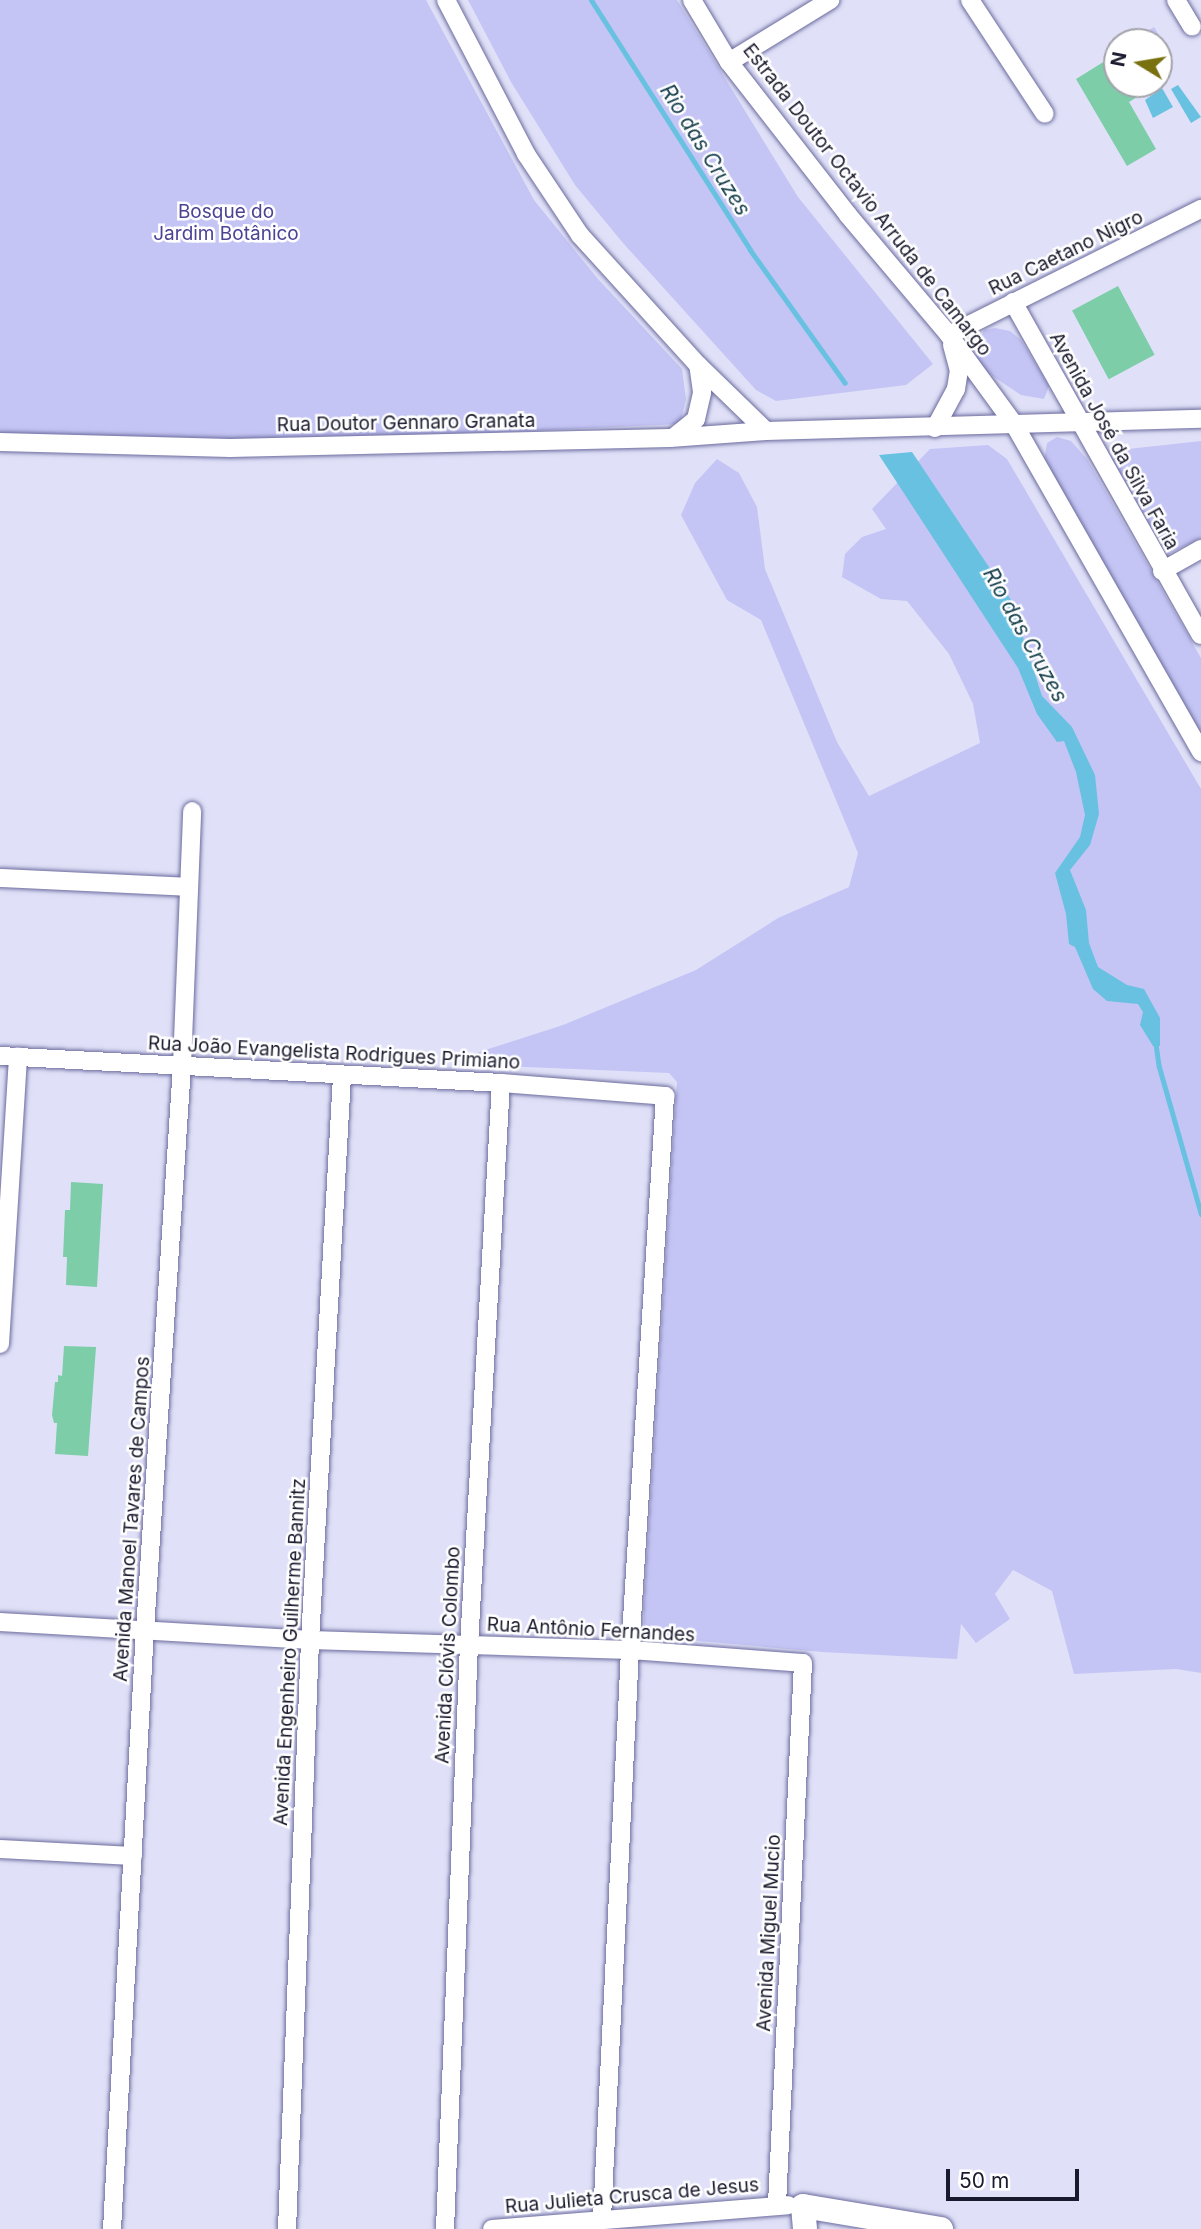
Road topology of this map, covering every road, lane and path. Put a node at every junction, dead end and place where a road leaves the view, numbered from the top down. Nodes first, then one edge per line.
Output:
1 (446, 0) edge
2 (692, 0) edge
3 (830, 0) edge
4 (970, 0) edge
5 (1176, 0) edge
6 (1192, 27) dead end
7 (729, 62) junction
8 (1045, 114) dead end
9 (1201, 209) edge
10 (1013, 302) junction
11 (949, 335) junction
12 (698, 365) junction
13 (1201, 419) edge
14 (1083, 422) junction
15 (1014, 424) junction
16 (928, 428) junction
17 (766, 432) junction
18 (670, 438) junction
19 (0, 442) edge
20 (1201, 549) edge
21 (1162, 571) junction
22 (1201, 635) edge
23 (1201, 752) edge
24 (192, 811) dead end
25 (0, 877) edge
26 (187, 887) junction
27 (9, 1056) edge
28 (181, 1065) junction
29 (342, 1077) junction
30 (501, 1083) junction
31 (0, 1344) edge
32 (0, 1622) edge
33 (145, 1630) junction
34 (310, 1640) junction
35 (469, 1645) junction
36 (629, 1650) junction
37 (803, 1663) joint
38 (0, 1849) edge
39 (133, 1856) junction
40 (777, 2205) junction
41 (804, 2217) edge
42 (602, 2219) junction
43 (893, 2226) edge
44 (112, 2229) edge
45 (287, 2229) edge
46 (445, 2229) edge
47 (492, 2229) edge
48 (941, 2229) edge

1 - 12 street
2 - 7 street, Estrada Doutor Octavio Arruda de Camargo
3 - 7 street
4 - 8 street
5 - 6 street
7 - 11 street, Estrada Doutor Octavio Arruda de Camargo
9 - 10 street, Rua Caetano Nigro
10 - 11 street, Rua Caetano Nigro
10 - 14 street, Avenida José da Silva Faria
11 - 15 street, Estrada Doutor Octavio Arruda de Camargo
11 - 16 street
12 - 17 street
12 - 18 street
13 - 14 street
14 - 15 street
14 - 21 street, Avenida José da Silva Faria
15 - 16 street
15 - 23 street, Estrada Doutor Octavio Arruda de Camargo
16 - 17 street, Rua Doutor Gennaro Granata
17 - 18 street, Rua Doutor Gennaro Granata
18 - 19 street, Rua Doutor Gennaro Granata
20 - 21 street
21 - 22 street, Avenida José da Silva Faria
24 - 26 street, Avenida Manoel Tavares de Campos
25 - 26 street
26 - 28 street, Avenida Manoel Tavares de Campos
27 - 28 street, Rua João Evangelista Rodrigues Primiano
27 - 31 street
28 - 29 street, Rua João Evangelista Rodrigues Primiano
28 - 33 street, Avenida Manoel Tavares de Campos
29 - 30 street, Rua João Evangelista Rodrigues Primiano
29 - 34 street, Avenida Engenheiro Guilherme Bannitz
30 - 35 street, Avenida Clóvis Colombo
30 - 36 street, Rua João Evangelista Rodrigues Primiano
32 - 33 street, Rua Antônio Fernandes
33 - 34 street, Rua Antônio Fernandes
33 - 39 street, Avenida Manoel Tavares de Campos
34 - 35 street, Rua Antônio Fernandes
34 - 45 street, Avenida Engenheiro Guilherme Bannitz
35 - 36 street, Rua Antônio Fernandes
35 - 46 street, Avenida Clóvis Colombo
36 - 37 street, Rua Antônio Fernandes
36 - 42 street
37 - 40 street, Avenida Miguel Mucio
38 - 39 street
39 - 44 street, Avenida Manoel Tavares de Campos
40 - 41 street, Rua Julieta Crusca de Jesus
40 - 42 street, Rua Julieta Crusca de Jesus
41 - 43 street
42 - 47 street, Rua Julieta Crusca de Jesus
43 - 48 street

